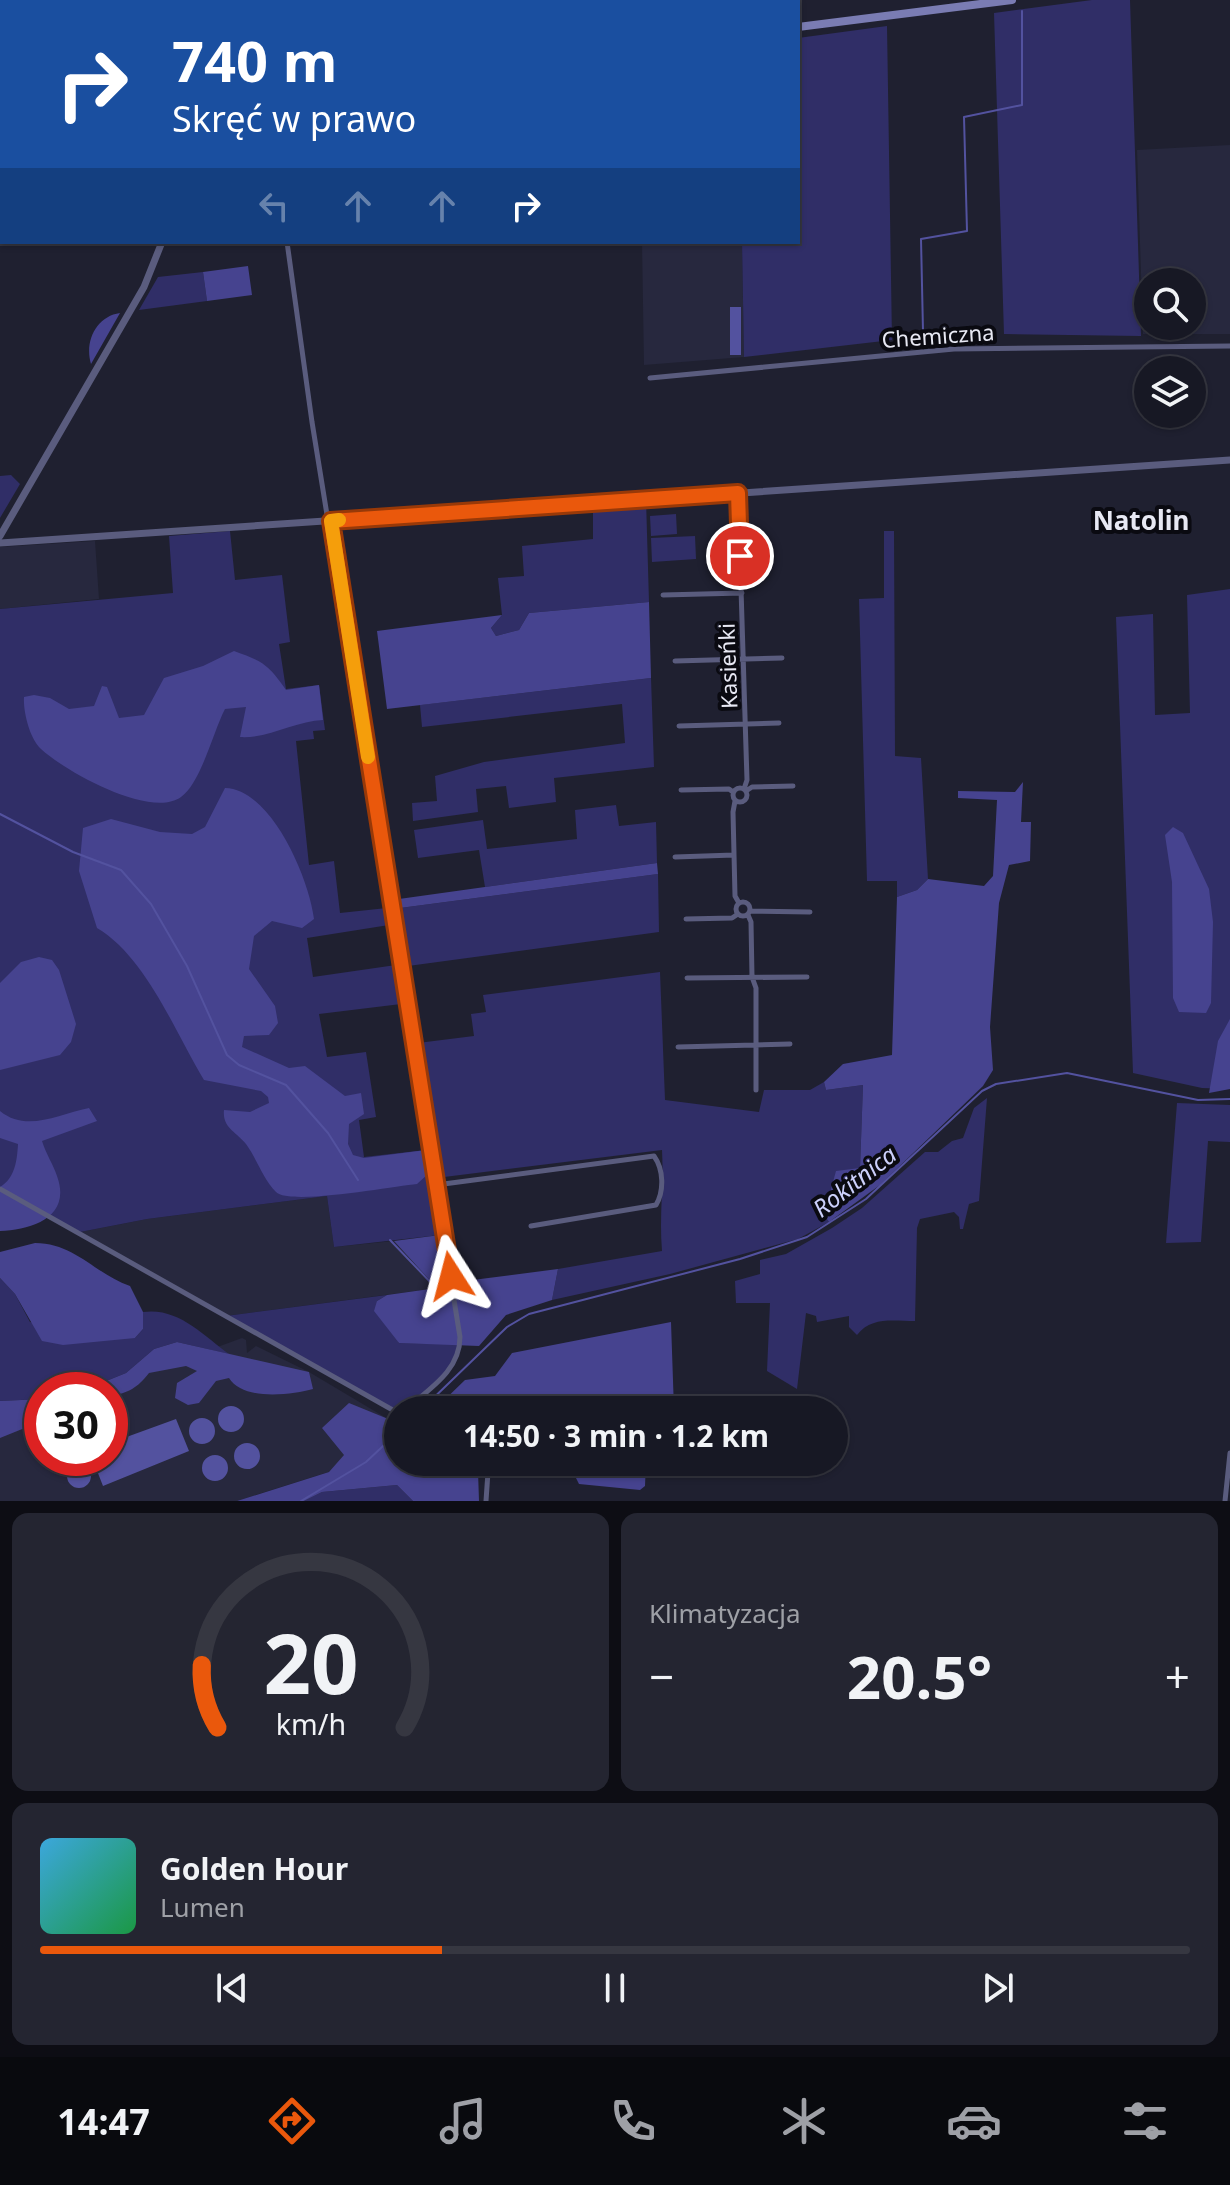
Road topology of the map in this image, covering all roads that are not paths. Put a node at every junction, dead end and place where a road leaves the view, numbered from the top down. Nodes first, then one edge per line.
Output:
1 (1012, 0) edge
2 (800, 27) edge
3 (161, 244) edge
4 (287, 244) edge
5 (1230, 346) edge
6 (650, 378) dead end
7 (1230, 460) edge
8 (738, 493) junction
9 (331, 521) junction
10 (0, 536) edge
11 (0, 543) edge
12 (742, 593) junction
13 (663, 595) dead end
14 (782, 658) dead end
15 (743, 659) junction
16 (675, 661) dead end
17 (779, 723) dead end
18 (746, 724) junction
19 (679, 726) dead end
20 (793, 786) dead end
21 (681, 790) dead end
22 (745, 790) junction
23 (733, 792) junction
24 (735, 801) junction
25 (734, 855) junction
26 (675, 857) dead end
27 (739, 903) junction
28 (810, 912) dead end
29 (749, 913) junction
30 (738, 914) junction
31 (686, 919) dead end
32 (752, 977) junction
33 (807, 977) dead end
34 (687, 978) dead end
35 (790, 1044) dead end
36 (756, 1045) junction
37 (678, 1047) dead end
38 (756, 1090) dead end
39 (436, 1185) junction
40 (0, 1189) edge
41 (531, 1226) dead end
42 (421, 1396) edge
43 (384, 1405) edge
44 (1230, 1453) edge
45 (488, 1476) edge
46 (1225, 1500) edge
47 (486, 1501) edge
48 (1217, 1501) edge

1 - 2 main road
3 - 10 street
4 - 9 street
5 - 6 street, Chemiczna
7 - 8 street
8 - 9 street
8 - 12 street, Kasieńki
9 - 11 street
9 - 39 street
12 - 13 street
12 - 15 street, Kasieńki
14 - 15 street
15 - 16 street
15 - 18 street, Kasieńki
17 - 18 street
18 - 19 street
18 - 22 street, Kasieńki
20 - 22 street
21 - 23 street
22 - 23 street
22 - 24 street
23 - 24 street
24 - 25 street
25 - 26 street
25 - 27 street
27 - 29 street
27 - 30 street
28 - 29 street
29 - 30 street
29 - 32 street
30 - 31 street
32 - 33 street
32 - 34 street
32 - 36 street
35 - 36 street
36 - 37 street
36 - 38 street
39 - 41 street
39 - 42 street
40 - 43 street
44 - 46 street
45 - 47 street
46 - 48 street

